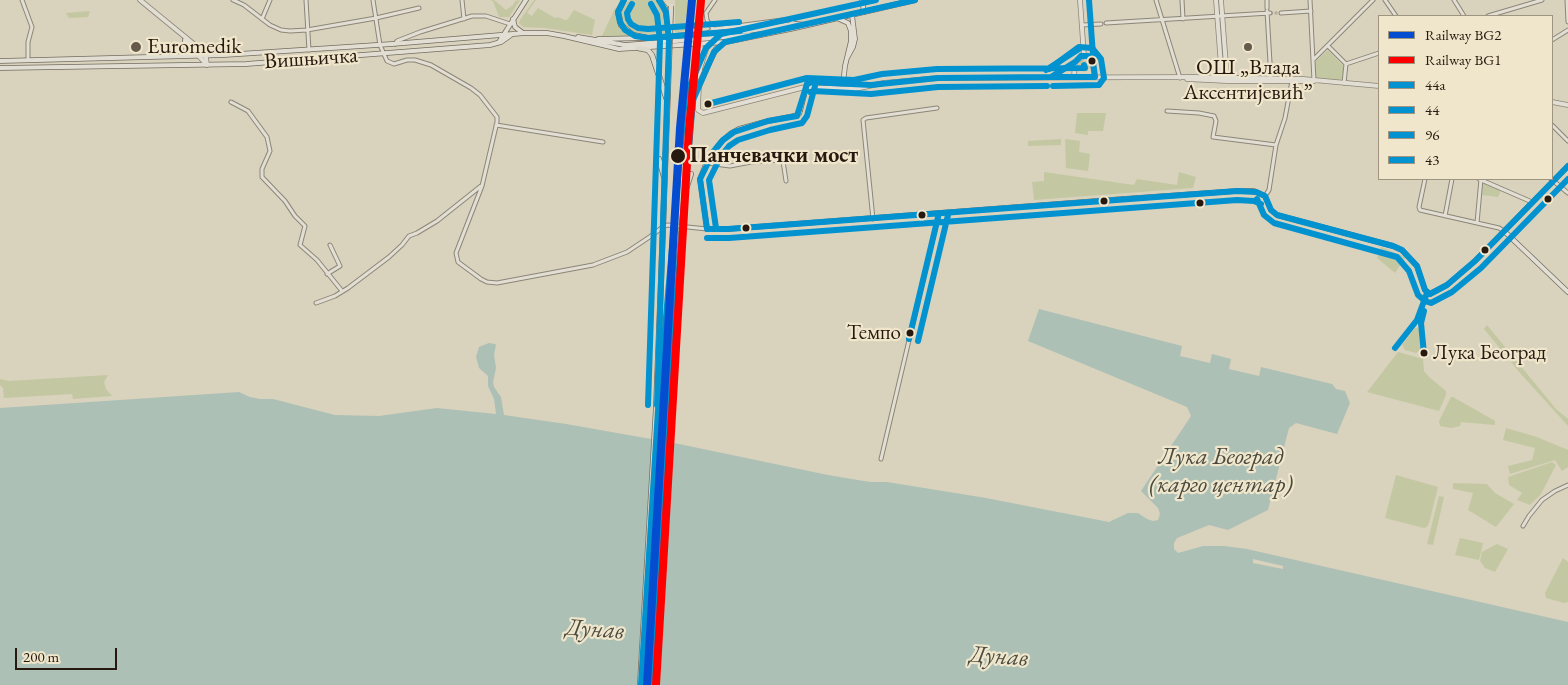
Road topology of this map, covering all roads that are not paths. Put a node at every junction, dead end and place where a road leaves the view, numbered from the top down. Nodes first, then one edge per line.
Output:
1 (22, 0) edge
2 (140, 0) edge
3 (233, 0) edge
4 (270, 0) edge
5 (306, 0) edge
6 (373, 0) edge
7 (462, 0) edge
8 (526, 0) edge
9 (624, 0) edge
10 (659, 0) edge
11 (671, 0) edge
12 (715, 0) edge
13 (862, 0) edge
14 (916, 0) edge
15 (1080, 0) edge
16 (1156, 0) edge
17 (1182, 0) edge
18 (1216, 0) edge
19 (1221, 0) edge
20 (1266, 0) edge
21 (1310, 0) edge
22 (1373, 0) edge
23 (1385, 0) edge
24 (1454, 0) edge
25 (1542, 0) edge
26 (1567, 0) edge
27 (701, 2) edge
28 (419, 8) dead end
29 (1311, 11) junction
30 (864, 12) junction
31 (1268, 12) junction
32 (1281, 13) tunnel mouth
33 (852, 15) junction
34 (1395, 15) edge
35 (1463, 15) edge
36 (1491, 15) edge
37 (1220, 17) junction
38 (376, 18) junction
39 (837, 18) junction
40 (262, 19) junction
41 (464, 19) junction
42 (513, 19) junction
43 (1183, 19) junction
44 (1161, 21) junction
45 (1568, 22) edge
46 (510, 24) junction
47 (794, 24) junction
48 (1082, 25) junction
49 (806, 26) junction
50 (174, 28) junction
51 (713, 29) junction
52 (308, 30) junction
53 (1568, 30) edge
54 (525, 33) junction
55 (513, 34) junction
56 (708, 34) junction
57 (504, 35) junction
58 (757, 36) junction
59 (573, 37) junction
60 (648, 38) junction
61 (592, 39) junction
62 (1553, 39) edge
63 (185, 40) junction
64 (670, 41) junction
65 (726, 42) junction
66 (700, 43) junction
67 (708, 43) junction
68 (395, 44) junction
69 (497, 44) junction
70 (380, 45) junction
71 (1328, 46) junction
72 (638, 48) junction
73 (309, 50) junction
74 (1378, 53) edge
75 (383, 54) junction
76 (180, 56) junction
77 (198, 56) junction
78 (205, 56) junction
79 (1084, 56) junction
80 (847, 58) junction
81 (1314, 59) junction
82 (28, 60) junction
83 (702, 60) junction
84 (0, 61) edge
85 (1076, 62) junction
86 (1346, 64) junction
87 (207, 65) junction
88 (0, 68) edge
89 (1095, 77) junction
90 (1050, 78) junction
91 (1074, 78) junction
92 (1180, 78) junction
93 (1224, 79) junction
94 (1271, 80) junction
95 (1292, 80) junction
96 (1314, 81) junction
97 (1344, 83) junction
98 (844, 84) junction
99 (871, 86) junction
100 (1378, 86) edge
101 (693, 100) junction
102 (231, 102) dead end
103 (668, 102) junction
104 (1553, 102) edge
105 (1568, 105) edge
106 (936, 108) dead end
107 (1168, 110) dead end
108 (496, 125) junction
109 (1553, 126) edge
110 (1568, 141) edge
111 (603, 142) dead end
112 (1276, 145) junction
113 (660, 159) dead end
114 (797, 159) dead end
115 (784, 161) junction
116 (707, 163) junction
117 (1568, 166) edge
118 (691, 174) dead end
119 (1553, 179) edge
120 (1426, 180) edge
121 (1452, 180) edge
122 (1480, 180) edge
123 (1482, 180) edge
124 (1552, 180) edge
125 (786, 181) dead end
126 (665, 183) junction
127 (482, 186) junction
128 (685, 190) junction
129 (1568, 193) edge
130 (1265, 196) junction
131 (1532, 202) junction
132 (939, 214) junction
133 (1445, 216) junction
134 (873, 218) junction
135 (1477, 223) junction
136 (706, 229) junction
137 (1504, 231) junction
138 (330, 245) dead end
139 (327, 274) junction
140 (342, 291) junction
141 (1568, 292) edge
142 (316, 303) dead end
143 (881, 459) dead end
144 (1568, 485) edge
145 (1523, 526) dead end
146 (640, 685) edge
147 (650, 685) edge

1 - 82 street
2 - 50 main road
3 - 40 street
4 - 40 street
5 - 52 street
6 - 38 street
7 - 41 street
8 - 42 main road
9 - 60 main road
10 - 64 main road, bridge
11 - 64 main road, bridge
12 - 51 street
13 - 30 main road
14 - 30 main road
15 - 48 main road
16 - 44 street
17 - 43 street
18 - 37 main road
19 - 37 main road
20 - 31 street
21 - 29 street
22 - 71 street
23 - 34 street
24 - 35 street
25 - 36 street
26 - 45 street
27 - 101 main road, bridge
28 - 38 street
29 - 32 street
29 - 81 street
30 - 33 main road
31 - 37 street
31 - 94 street
33 - 39 main road
33 - 80 main road
37 - 43 street
37 - 93 main road
38 - 52 street
38 - 70 street
39 - 49 main road
39 - 80 main road
40 - 52 street
41 - 46 street
41 - 68 street
42 - 46 main road
42 - 54 main road
43 - 44 street
44 - 48 street
44 - 92 street
46 - 57 main road
47 - 49 main road
47 - 51 street
47 - 56 main road
48 - 79 main road
49 - 58 main road
50 - 63 main road
50 - 78 main road
51 - 56 street
52 - 73 street
53 - 62 street
54 - 55 main road, Вишњичка
54 - 59 main road, Вишњичка
55 - 57 main road, Вишњичка
55 - 69 main road
56 - 60 main road
57 - 68 main road, Вишњичка
57 - 69 main road
58 - 61 main road
58 - 65 main road
59 - 61 main road
59 - 72 main road
60 - 61 main road
63 - 76 main road
63 - 77 main road
64 - 103 main road, bridge
65 - 67 main road
65 - 101 main road, bridge
66 - 67 main road
66 - 72 main road
66 - 83 main road
67 - 83 main road
68 - 70 main road, Вишњичка
69 - 75 main road, Вишњичка
70 - 73 main road, Вишњичка
70 - 75 street
71 - 81 street
71 - 86 street
72 - 103 main road
73 - 78 main road, Вишњичка
74 - 86 street
75 - 87 main road, Вишњичка
75 - 108 street
76 - 77 main road, Вишњичка
76 - 82 main road, Вишњичка
77 - 78 main road, Вишњичка
77 - 87 main road
78 - 87 main road
79 - 85 main road
79 - 89 main road
80 - 98 main road
81 - 96 street
82 - 84 main road, Вишњичка
83 - 99 main road
85 - 90 main road
85 - 91 main road
86 - 97 street
87 - 88 main road, Вишњичка
89 - 91 main road
89 - 92 main road
90 - 91 main road
90 - 99 main road
92 - 93 main road
93 - 94 main road
94 - 95 main road
95 - 96 main road
95 - 112 street
96 - 97 main road
97 - 100 main road
98 - 99 main road
98 - 116 main road, bridge
101 - 128 main road, bridge
102 - 139 street
103 - 126 main road, bridge
104 - 105 main road
106 - 134 street
107 - 112 street
108 - 111 street
108 - 127 street
109 - 110 street
112 - 130 street
113 - 126 main road, bridge
114 - 115 street
115 - 116 street
115 - 125 street
116 - 136 main road
117 - 119 main road
118 - 128 main road, bridge
120 - 133 street
121 - 133 street
122 - 135 street
123 - 131 street
124 - 129 street
124 - 131 main road
126 - 146 main road, bridge
127 - 136 street
127 - 140 street
128 - 147 main road, bridge
130 - 132 main road
130 - 137 main road
131 - 137 main road
132 - 134 main road
132 - 143 street
133 - 135 street
134 - 136 main road
135 - 137 street
137 - 141 main road
138 - 139 street
139 - 140 street
140 - 142 street
144 - 145 street

